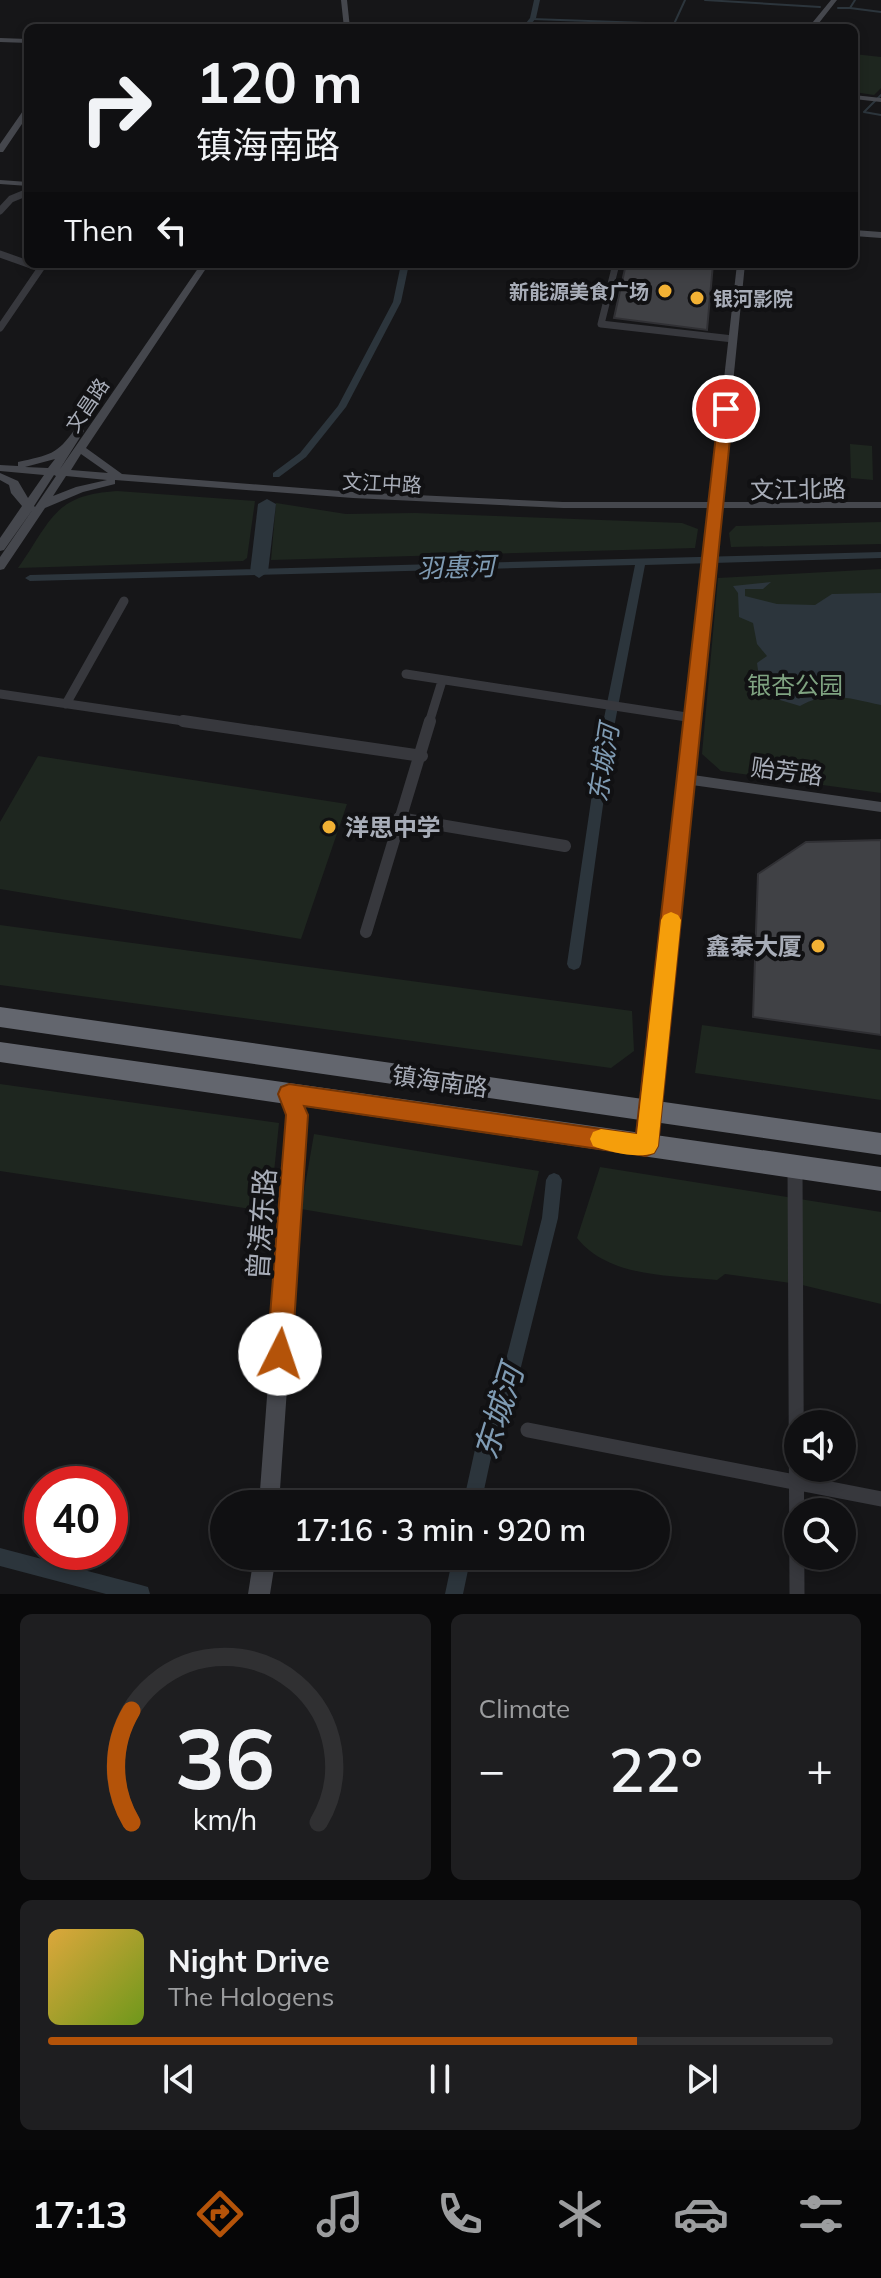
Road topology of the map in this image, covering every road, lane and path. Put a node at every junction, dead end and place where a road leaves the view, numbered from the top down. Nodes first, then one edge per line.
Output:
1 (337, 0) edge
2 (344, 0) edge
3 (834, 0) edge
4 (339, 24) edge
5 (347, 24) edge
6 (814, 24) edge
7 (0, 40) edge
8 (24, 41) edge
9 (858, 97) edge
10 (881, 100) edge
11 (24, 116) edge
12 (0, 150) edge
13 (0, 182) edge
14 (24, 184) edge
15 (24, 194) edge
16 (0, 211) edge
17 (858, 233) edge
18 (881, 235) edge
19 (0, 254) edge
20 (24, 263) edge
21 (41, 268) edge
22 (194, 268) edge
23 (202, 268) edge
24 (615, 268) edge
25 (741, 268) edge
26 (0, 328) edge
27 (733, 339) junction
28 (73, 449) junction
29 (0, 467) edge
30 (57, 475) junction
31 (0, 476) edge
32 (116, 479) junction
33 (35, 506) junction
34 (881, 508) edge
35 (716, 510) junction
36 (0, 547) edge
37 (0, 566) edge
38 (124, 601) dead end
39 (406, 674) dead end
40 (442, 681) junction
41 (0, 694) edge
42 (66, 704) junction
43 (693, 718) junction
44 (422, 756) junction
45 (687, 779) junction
46 (881, 807) edge
47 (399, 818) junction
48 (565, 846) dead end
49 (366, 932) dead end
50 (0, 1017) edge
51 (0, 1052) edge
52 (289, 1094) junction
53 (650, 1110) junction
54 (881, 1144) edge
55 (646, 1146) junction
56 (795, 1168) junction
57 (881, 1179) edge
58 (796, 1410) edge
59 (528, 1430) dead end
60 (784, 1479) edge
61 (796, 1482) edge
62 (801, 1482) edge
63 (270, 1490) edge
64 (881, 1499) edge
65 (263, 1570) edge
66 (259, 1594) edge
67 (797, 1594) edge

1 - 4 main road
2 - 5 main road
3 - 6 main road
7 - 8 main road
9 - 10 main road
11 - 12 main road
13 - 14 main road
15 - 16 street
17 - 18 main road
19 - 20 street
21 - 26 street
22 - 28 main road, 文昌路
23 - 28 main road, 文昌路
24 - 27 street
25 - 27 main road
27 - 35 main road
28 - 29 main road
28 - 30 main road, 文昌路
28 - 32 main road
29 - 30 main road
30 - 31 main road
30 - 32 main road, 文江中路
30 - 33 main road, 文昌路
31 - 33 main road
32 - 33 main road
32 - 35 main road, 文江中路
33 - 36 main road, 文昌路
33 - 37 main road, 文昌路
34 - 35 main road, 文江北路
35 - 43 main road
38 - 42 street
39 - 40 street
40 - 43 street
40 - 44 street
41 - 42 street
42 - 44 street
43 - 45 main road
44 - 47 street
45 - 46 main road, 贻芳路
45 - 53 main road
47 - 48 street
47 - 49 street
50 - 53 highway, 镇海南路
51 - 52 highway, 镇海南路
52 - 55 highway, 镇海南路
52 - 63 main road, 曾涛东路
53 - 54 highway, 镇海南路
53 - 55 main road
55 - 56 highway, 镇海南路
56 - 57 highway, 镇海南路
56 - 58 street
59 - 60 street
61 - 67 street
62 - 64 street
65 - 66 main road

